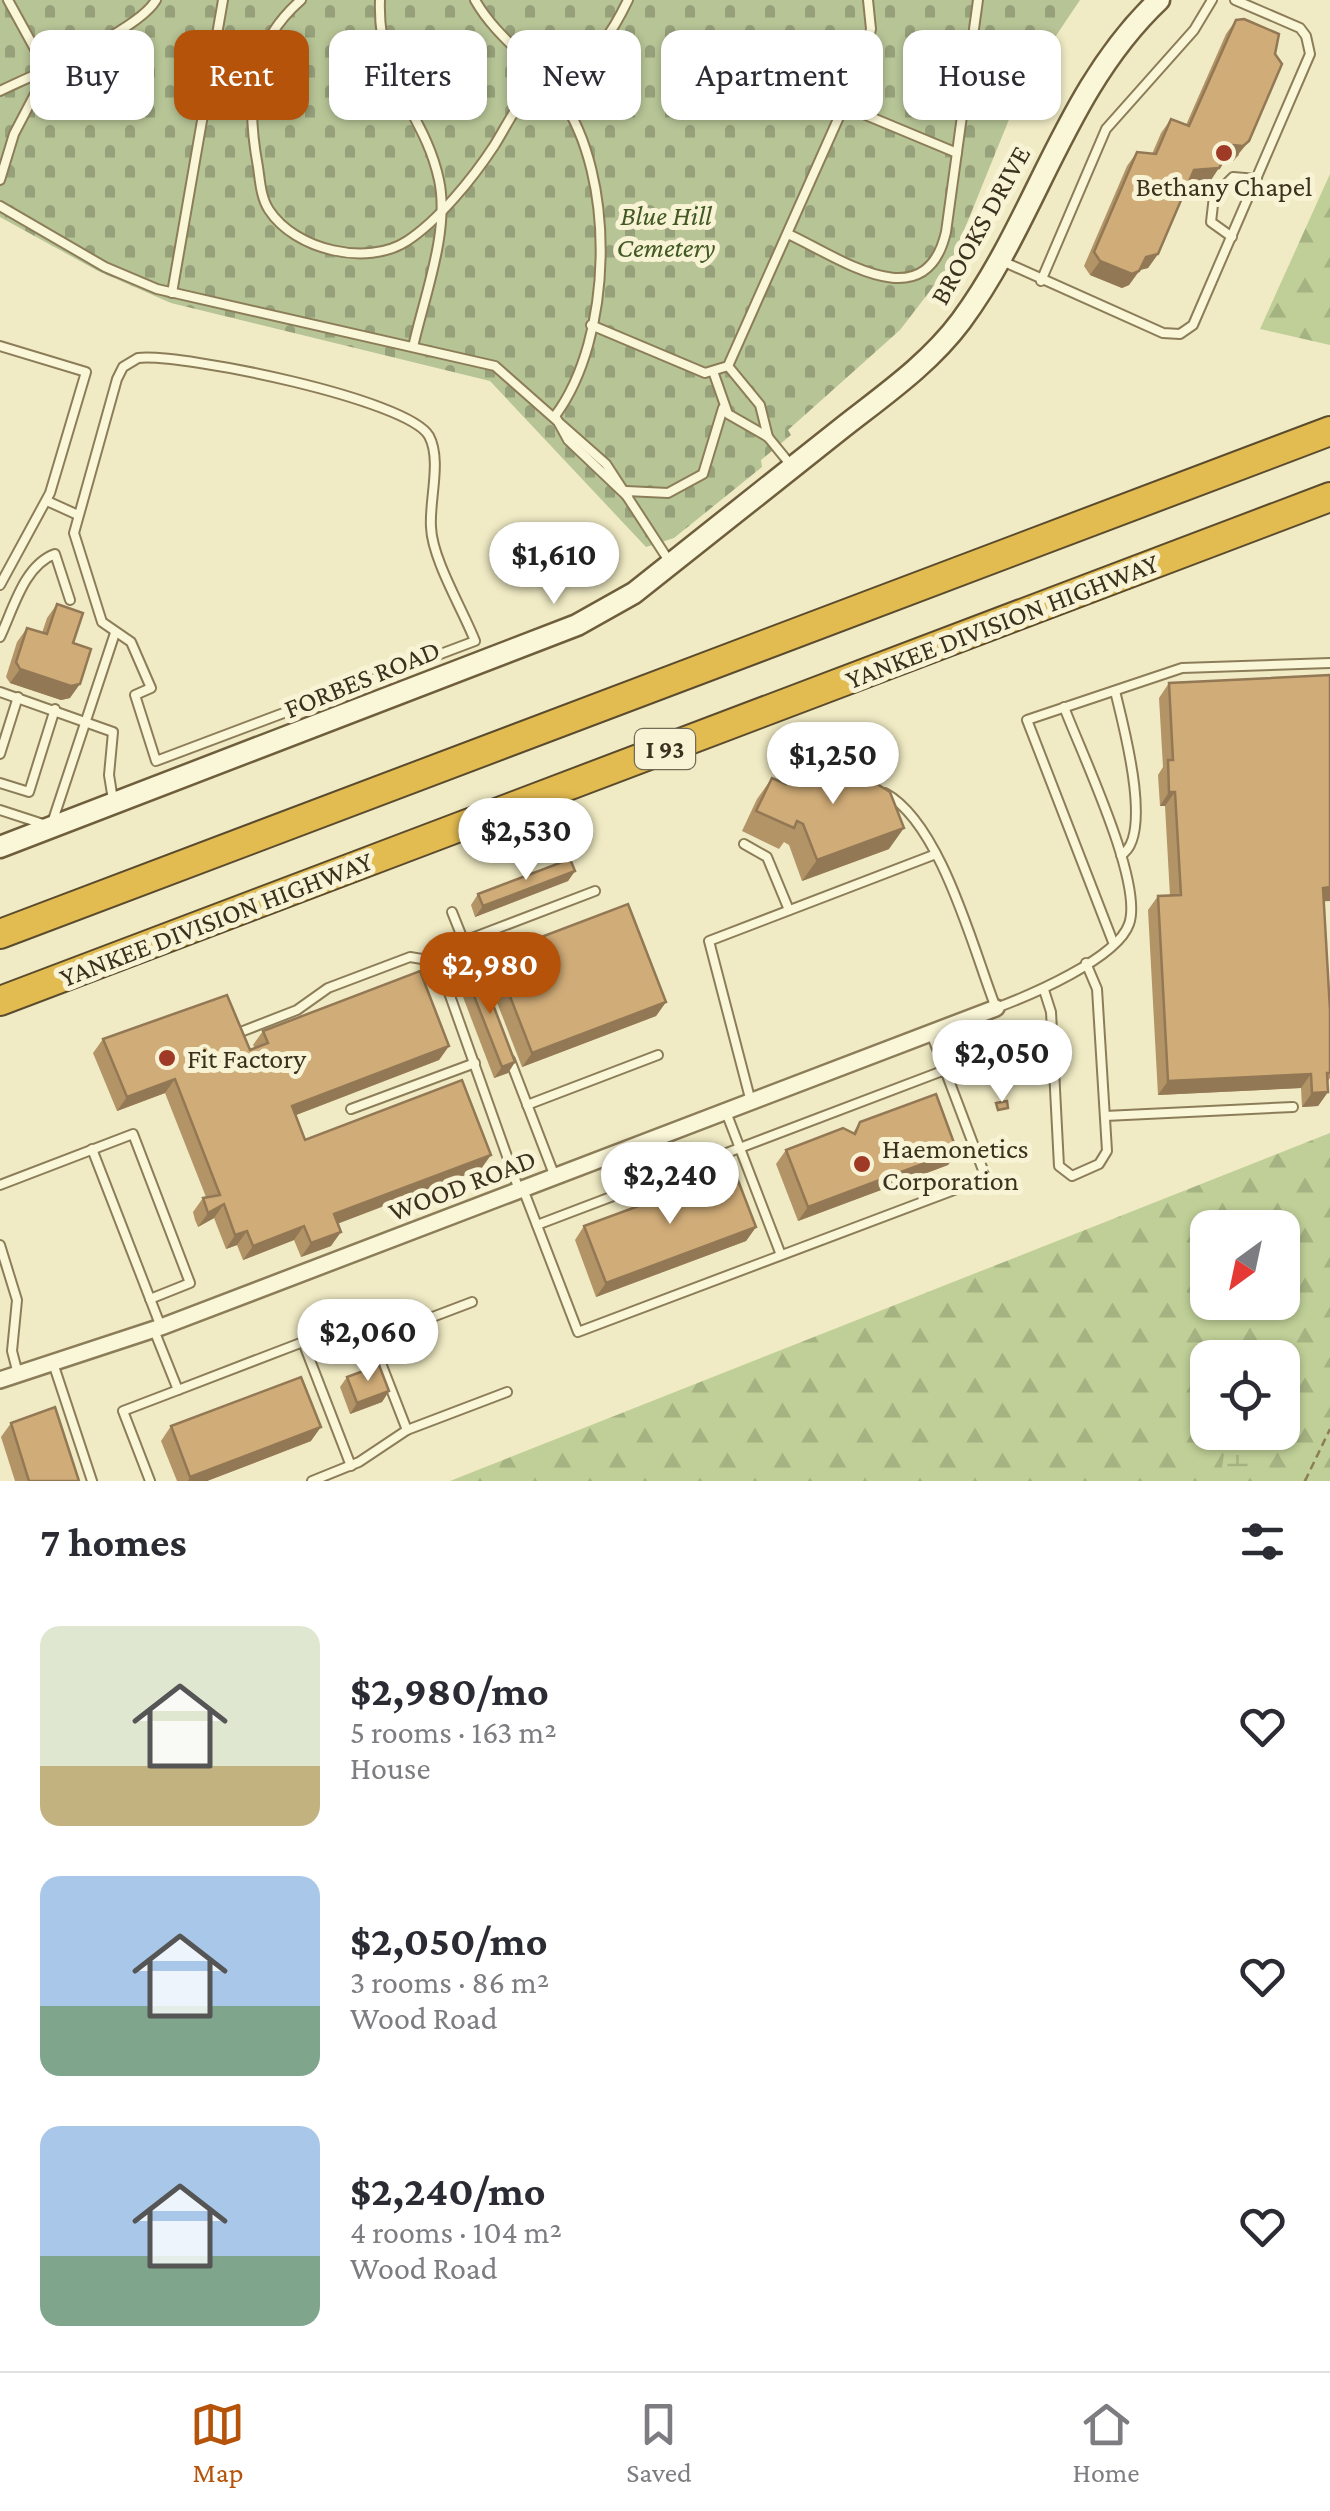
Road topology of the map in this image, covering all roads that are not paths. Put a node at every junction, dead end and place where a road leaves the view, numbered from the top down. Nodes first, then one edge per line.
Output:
1 (8, 0) edge
2 (156, 0) edge
3 (222, 0) edge
4 (301, 0) edge
5 (380, 0) edge
6 (475, 0) edge
7 (628, 0) edge
8 (868, 0) edge
9 (978, 0) edge
10 (1160, 0) edge
11 (1212, 0) edge
12 (1235, 0) edge
13 (1252, 3) edge
14 (115, 30) edge
15 (608, 30) edge
16 (868, 30) edge
17 (30, 38) edge
18 (507, 42) edge
19 (30, 76) edge
20 (0, 91) edge
21 (30, 102) edge
22 (510, 120) edge
23 (574, 120) edge
24 (838, 120) edge
25 (877, 120) edge
26 (957, 154) junction
27 (1257, 179) junction
28 (0, 180) edge
29 (0, 206) edge
30 (440, 209) junction
31 (788, 234) junction
32 (1232, 237) junction
33 (1000, 260) junction
34 (1040, 281) junction
35 (172, 293) junction
36 (591, 326) junction
37 (953, 332) joint
38 (0, 346) edge
39 (413, 347) junction
40 (728, 366) junction
41 (714, 374) junction
42 (723, 408) junction
43 (554, 416) junction
44 (1330, 432) edge
45 (768, 438) junction
46 (793, 468) junction
47 (628, 495) junction
48 (1330, 497) edge
49 (47, 500) junction
50 (78, 515) junction
51 (670, 564) junction
52 (0, 585) edge
53 (70, 600) dead end
54 (115, 633) junction
55 (0, 637) edge
56 (1330, 663) edge
57 (1115, 691) junction
58 (0, 692) edge
59 (18, 698) junction
60 (1064, 706) junction
61 (55, 710) junction
62 (88, 720) junction
63 (0, 754) edge
64 (0, 782) edge
65 (870, 786) edge
66 (114, 803) junction
67 (0, 810) edge
68 (53, 826) junction
69 (744, 844) dead end
70 (0, 847) edge
71 (936, 854) junction
72 (1121, 856) junction
73 (595, 891) dead end
74 (789, 910) junction
75 (452, 912) dead end
76 (0, 934) edge
77 (464, 941) junction
78 (1113, 942) junction
79 (1086, 963) junction
80 (1044, 990) junction
81 (484, 992) edge
82 (0, 1000) edge
83 (996, 1008) junction
84 (238, 1032) edge
85 (930, 1033) junction
86 (508, 1055) edge
87 (658, 1056) dead end
88 (474, 1063) junction
89 (945, 1070) junction
90 (751, 1102) junction
91 (528, 1105) junction
92 (1293, 1106) dead end
93 (351, 1110) dead end
94 (726, 1112) junction
95 (1105, 1116) junction
96 (740, 1148) junction
97 (92, 1149) junction
98 (555, 1177) junction
99 (0, 1184) edge
100 (521, 1190) junction
101 (537, 1226) junction
102 (0, 1245) edge
103 (781, 1255) junction
104 (150, 1299) junction
105 (472, 1302) dead end
106 (158, 1328) junction
107 (372, 1340) junction
108 (303, 1342) junction
109 (53, 1363) junction
110 (18, 1374) junction
111 (0, 1380) edge
112 (178, 1390) junction
113 (507, 1392) dead end
114 (407, 1430) junction
115 (351, 1466) junction
116 (92, 1481) edge
117 (150, 1481) edge
118 (312, 1481) edge

1 - 17 lane
2 - 14 lane
3 - 35 lane
4 - 30 lane
5 - 30 lane
6 - 18 lane
7 - 15 lane
8 - 16 lane
9 - 26 lane
10 - 33 street, BROOKS DRIVE
11 - 34 lane
12 - 13 lane
13 - 27 lane
19 - 20 lane
21 - 28 lane
22 - 30 lane
23 - 36 lane
24 - 31 lane
25 - 26 lane
26 - 31 lane
27 - 32 lane
27 - 32 lane
29 - 35 lane
30 - 39 lane
31 - 40 lane
32 - 34 lane
33 - 34 lane
33 - 37 street, BROOKS DRIVE
35 - 39 lane
36 - 41 lane
36 - 43 lane
37 - 46 street, FORBES ROAD
38 - 49 lane
39 - 43 lane
40 - 41 lane
40 - 45 lane
41 - 42 lane
42 - 45 lane
42 - 47 lane
43 - 47 lane
44 - 76 highway, I 93
45 - 46 lane
46 - 51 street, FORBES ROAD
47 - 51 lane
48 - 82 highway, YANKEE DIVISION HIGHWAY / I 93
49 - 50 lane
49 - 52 lane
50 - 54 lane
50 - 54 lane
51 - 66 street, FORBES ROAD
53 - 55 lane
54 - 62 lane
56 - 57 lane
57 - 60 lane
57 - 72 lane
58 - 59 lane
59 - 61 lane
59 - 63 lane
60 - 72 lane
60 - 78 lane
61 - 62 lane
61 - 64 lane
62 - 66 lane
62 - 68 lane
65 - 71 lane
66 - 68 street, FORBES ROAD
67 - 68 lane
68 - 70 street, FORBES ROAD
69 - 74 lane
71 - 74 lane
71 - 83 lane
72 - 78 lane
73 - 77 lane
74 - 90 lane
75 - 77 lane
77 - 81 lane
78 - 79 lane
79 - 80 lane
79 - 95 lane
80 - 83 lane
80 - 95 lane
83 - 85 street, WOOD ROAD
84 - 88 lane
85 - 89 lane
85 - 90 street, WOOD ROAD
86 - 91 lane
87 - 91 lane
88 - 93 lane
88 - 100 lane
89 - 96 lane
89 - 103 lane
90 - 94 street, WOOD ROAD
91 - 98 lane
92 - 95 lane
94 - 96 lane
94 - 98 street, WOOD ROAD
96 - 101 lane
96 - 103 lane
97 - 99 lane
97 - 104 lane
97 - 104 lane
98 - 100 street, WOOD ROAD
100 - 101 lane
100 - 106 street, WOOD ROAD
101 - 103 lane
102 - 110 lane
104 - 106 lane
105 - 107 lane
106 - 109 street, WOOD ROAD
106 - 112 lane
107 - 108 lane
107 - 114 lane
108 - 112 lane
108 - 115 lane
109 - 110 street, WOOD ROAD
109 - 116 lane
110 - 111 street, WOOD ROAD
112 - 117 lane
113 - 114 lane
114 - 115 lane
115 - 118 lane

